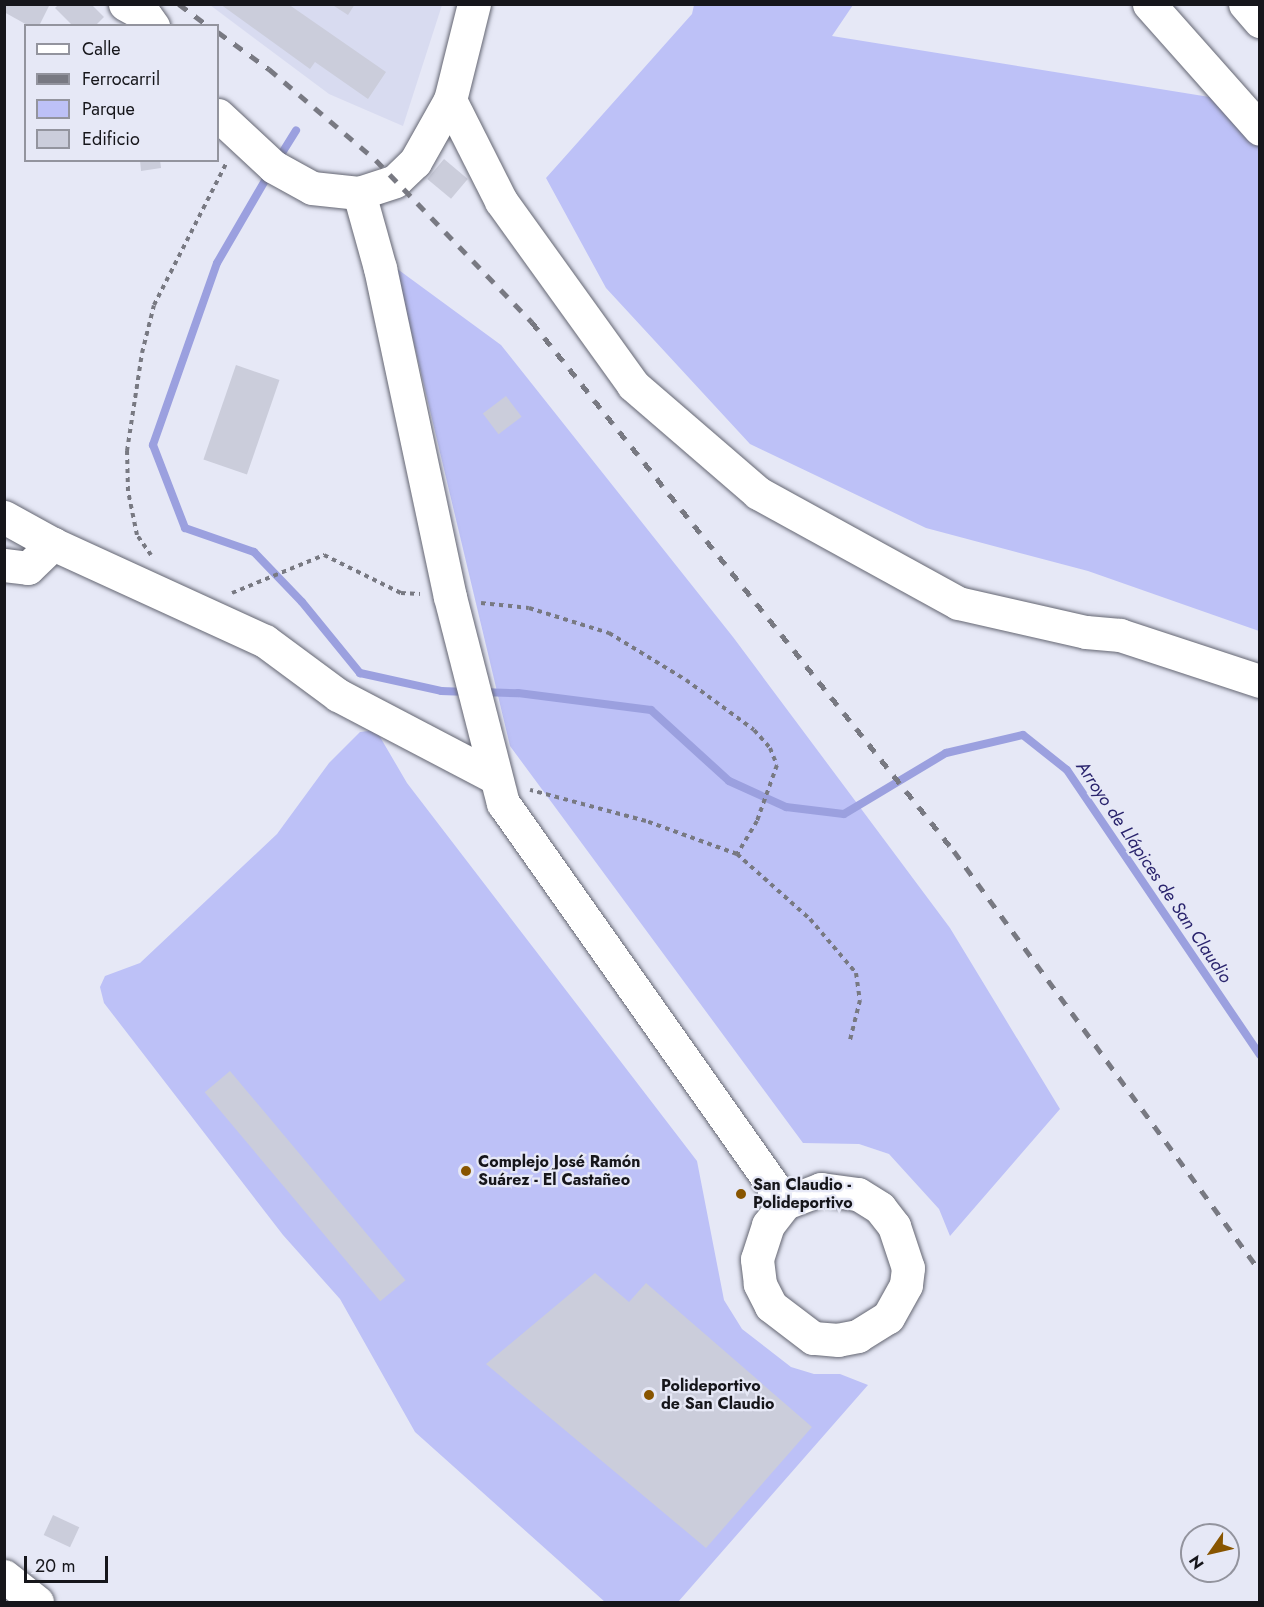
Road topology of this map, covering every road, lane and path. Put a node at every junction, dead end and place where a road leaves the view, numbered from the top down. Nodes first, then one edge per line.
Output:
1 (125, 4) edge
2 (474, 4) edge
3 (1149, 4) edge
4 (1245, 4) edge
5 (1260, 21) edge
6 (151, 24) edge
7 (450, 99) junction
8 (219, 116) edge
9 (1260, 129) edge
10 (258, 153) junction
11 (358, 193) junction
12 (4, 517) edge
13 (53, 544) junction
14 (154, 559) dead end
15 (4, 565) edge
16 (224, 596) dead end
17 (450, 597) junction
18 (1260, 681) edge
19 (494, 777) junction
20 (737, 854) junction
21 (850, 1040) dead end
22 (785, 1203) junction
23 (4, 1576) edge
24 (37, 1602) edge

1 - 6 main road
2 - 7 main road
3 - 9 main road
4 - 5 main road
7 - 11 main road
7 - 18 main road
8 - 10 main road
10 - 11 main road
10 - 14 path
11 - 17 main road
12 - 13 main road
13 - 15 main road
13 - 19 main road
16 - 17 path
17 - 19 main road
17 - 20 path
19 - 20 path
19 - 22 main road
20 - 21 path
22 - 22 main road
23 - 24 main road

